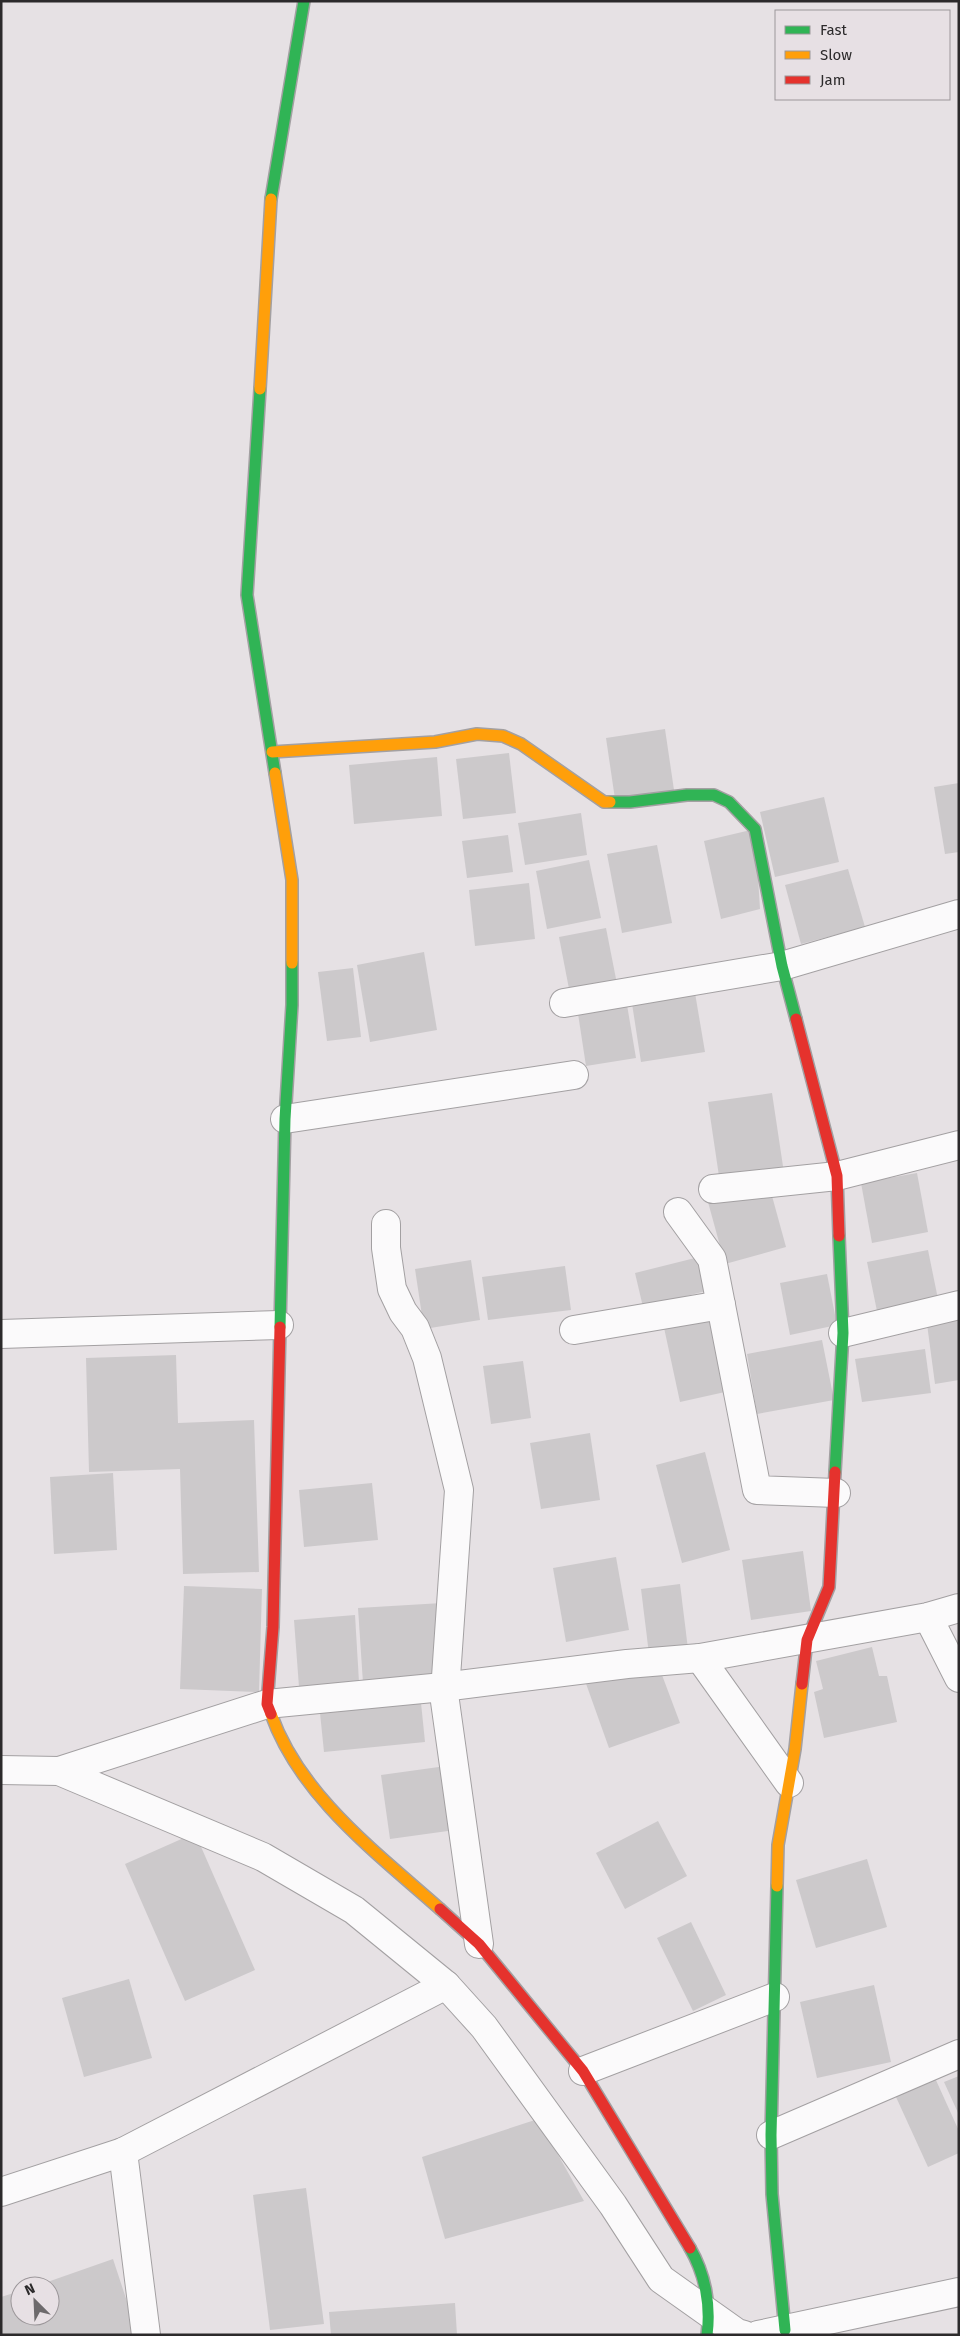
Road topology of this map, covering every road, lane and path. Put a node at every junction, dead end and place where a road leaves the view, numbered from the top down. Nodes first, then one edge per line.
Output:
1 (304, 1) edge
2 (272, 752) junction
3 (959, 914) edge
4 (782, 966) junction
5 (564, 1003) dead end
6 (574, 1075) dead end
7 (285, 1119) junction
8 (959, 1145) edge
9 (837, 1176) junction
10 (713, 1189) dead end
11 (678, 1212) dead end
12 (386, 1224) dead end
13 (721, 1305) junction
14 (959, 1305) edge
15 (279, 1325) junction
16 (574, 1330) dead end
17 (843, 1333) junction
18 (1, 1334) edge
19 (836, 1493) junction
20 (959, 1608) edge
21 (928, 1617) junction
22 (807, 1640) junction
23 (700, 1658) junction
24 (959, 1678) edge
25 (443, 1687) junction
26 (267, 1704) junction
27 (1, 1770) edge
28 (59, 1770) junction
29 (789, 1784) junction
30 (479, 1944) junction
31 (446, 1985) junction
32 (775, 1997) junction
33 (959, 2054) edge
34 (583, 2071) junction
35 (771, 2135) junction
36 (124, 2152) junction
37 (1, 2192) edge
38 (959, 2292) edge
39 (708, 2325) edge
40 (785, 2330) junction
41 (146, 2335) edge
42 (744, 2335) edge
43 (758, 2335) edge

1 - 2 street
2 - 4 street
2 - 7 street
3 - 4 street
4 - 5 street
4 - 9 street
6 - 7 street
7 - 15 street
8 - 9 street
9 - 10 street
9 - 17 street
11 - 13 street
12 - 25 street
13 - 16 street
13 - 19 street
14 - 17 street
15 - 18 street
15 - 26 street
17 - 19 street
19 - 22 street
20 - 21 street
21 - 22 street
21 - 24 street
22 - 23 street
22 - 29 street
23 - 25 street
23 - 29 street
25 - 26 street
25 - 30 street
26 - 28 street
26 - 30 street
27 - 28 street
28 - 31 street
29 - 32 street
30 - 34 street
31 - 36 street
31 - 39 street
32 - 34 street
32 - 35 street
33 - 35 street
34 - 39 street
35 - 40 street
36 - 37 street
36 - 41 street
38 - 40 street
39 - 42 street
40 - 43 street

